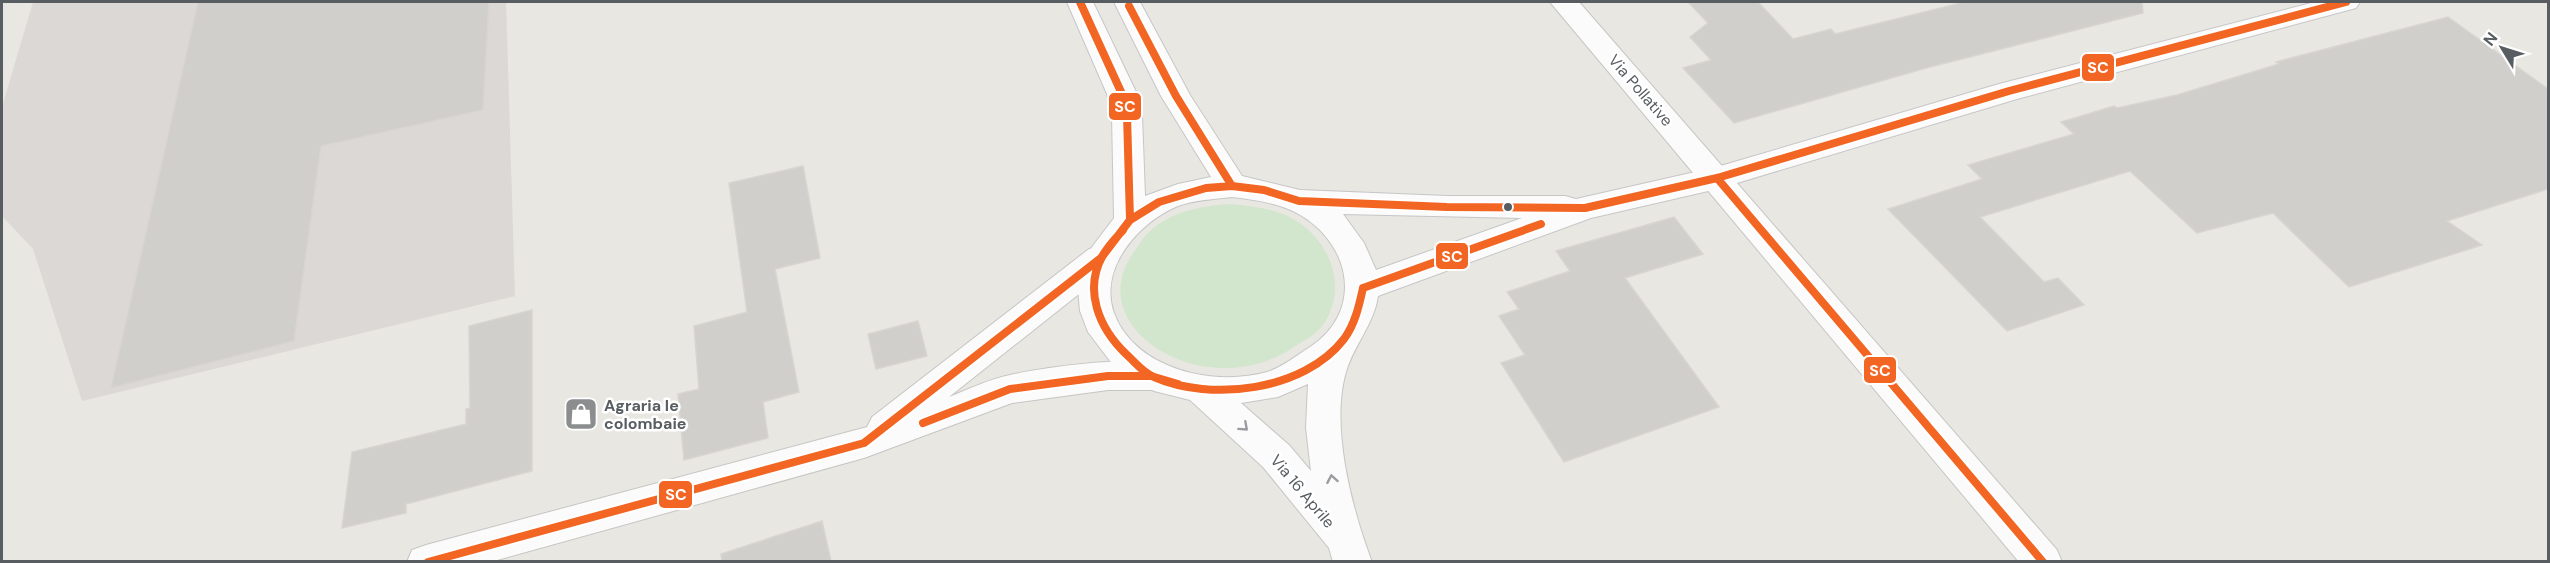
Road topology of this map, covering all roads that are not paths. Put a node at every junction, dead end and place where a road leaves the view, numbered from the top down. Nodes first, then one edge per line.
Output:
1 (1080, 2) edge
2 (1127, 2) edge
3 (1564, 2) edge
4 (2346, 2) edge
5 (1717, 178) junction
6 (1232, 186) junction
7 (1299, 201) junction
8 (1585, 207) junction
9 (1130, 220) junction
10 (1101, 258) junction
11 (1363, 288) junction
12 (1337, 347) junction
13 (1151, 376) junction
14 (1200, 388) junction
15 (864, 443) junction
16 (1347, 549) edge
17 (426, 561) edge
18 (2043, 561) edge

1 - 9 street
2 - 6 street
3 - 5 street, Via Pollative
4 - 5 street
5 - 8 street
5 - 18 street, Via Pollative
6 - 7 street
6 - 9 street
7 - 8 street
7 - 11 street
8 - 11 street
9 - 10 street
10 - 13 street
10 - 15 street
11 - 12 street
12 - 14 street
16 -> 12 street, Via 16 Aprile
13 - 14 street
13 - 15 street
14 -> 16 street, Via 16 Aprile
15 - 17 street

